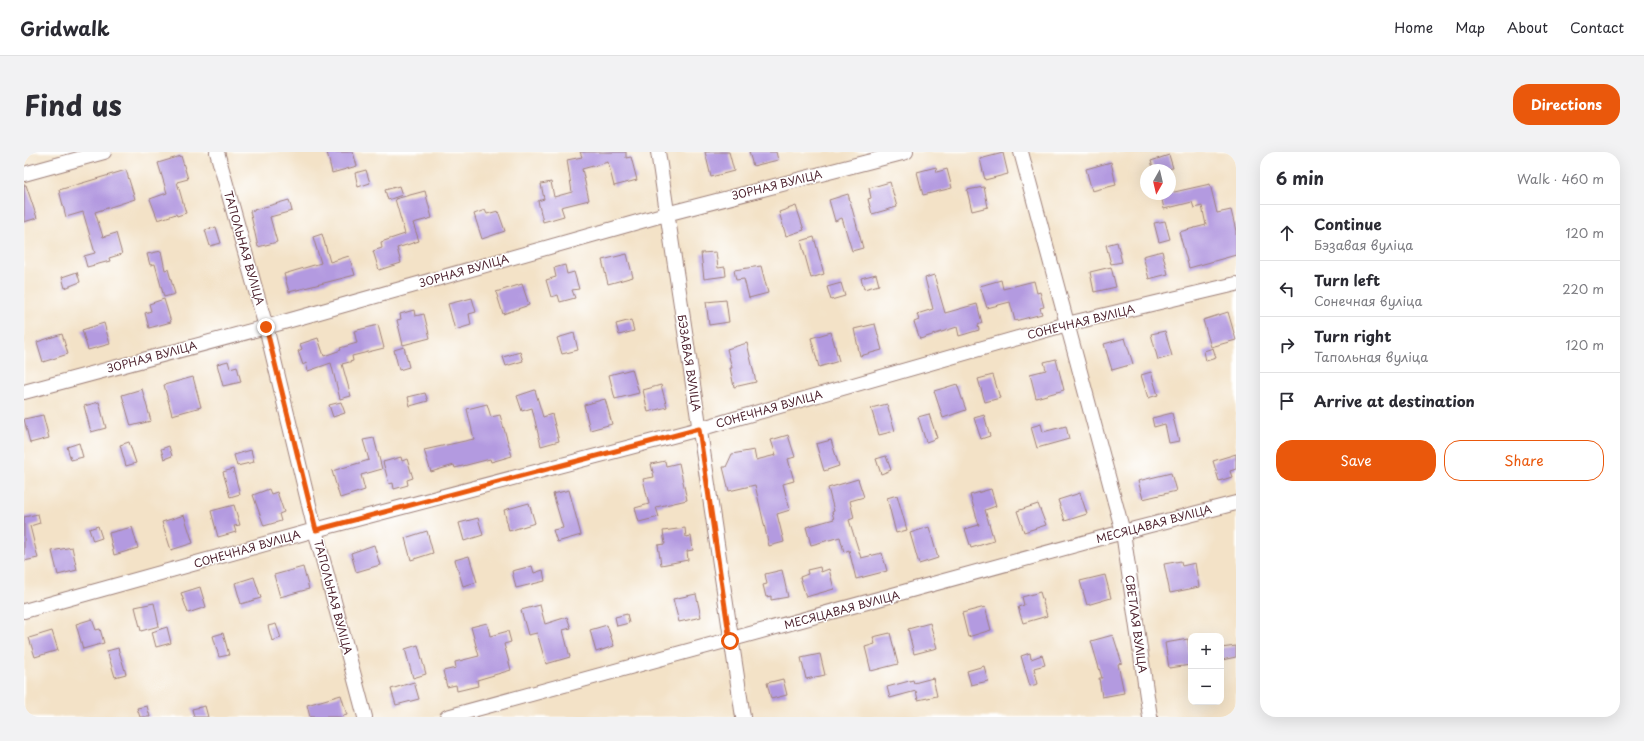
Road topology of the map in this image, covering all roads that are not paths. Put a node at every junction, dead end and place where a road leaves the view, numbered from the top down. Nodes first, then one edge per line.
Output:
1 (104, 152) edge
2 (217, 152) edge
3 (658, 152) edge
4 (906, 152) edge
5 (1021, 152) edge
6 (24, 174) edge
7 (666, 214) junction
8 (1236, 284) edge
9 (1066, 324) junction
10 (266, 327) junction
11 (24, 392) edge
12 (699, 429) junction
13 (1236, 503) edge
14 (316, 530) junction
15 (1123, 532) junction
16 (24, 611) edge
17 (730, 641) junction
18 (366, 717) edge
19 (447, 717) edge
20 (743, 717) edge
21 (1150, 717) edge

1 - 6 street
2 - 10 street, ТАПОЛЬНАЯ ВУЛІЦА
3 - 7 street, БЭЗАВАЯ ВУЛІЦА
4 - 7 street, ЗОРНАЯ ВУЛІЦА
5 - 9 street, СВЕТЛАЯ ВУЛІЦА
7 - 10 street, ЗОРНАЯ ВУЛІЦА
7 - 12 street, БЭЗАВАЯ ВУЛІЦА
8 - 9 street, СОНЕЧНАЯ ВУЛІЦА
9 - 12 street, СОНЕЧНАЯ ВУЛІЦА
9 - 15 street, СВЕТЛАЯ ВУЛІЦА
10 - 11 street, ЗОРНАЯ ВУЛІЦА
10 - 14 street, ТАПОЛЬНАЯ ВУЛІЦА
12 - 14 street, СОНЕЧНАЯ ВУЛІЦА
12 - 17 street, БЭЗАВАЯ ВУЛІЦА
13 - 15 street, МЕСЯЦАВАЯ ВУЛІЦА
14 - 16 street, СОНЕЧНАЯ ВУЛІЦА
14 - 18 street, ТАПОЛЬНАЯ ВУЛІЦА
15 - 17 street, МЕСЯЦАВАЯ ВУЛІЦА
15 - 21 street, СВЕТЛАЯ ВУЛІЦА
17 - 19 street, МЕСЯЦАВАЯ ВУЛІЦА
17 - 20 street, БЭЗАВАЯ ВУЛІЦА

